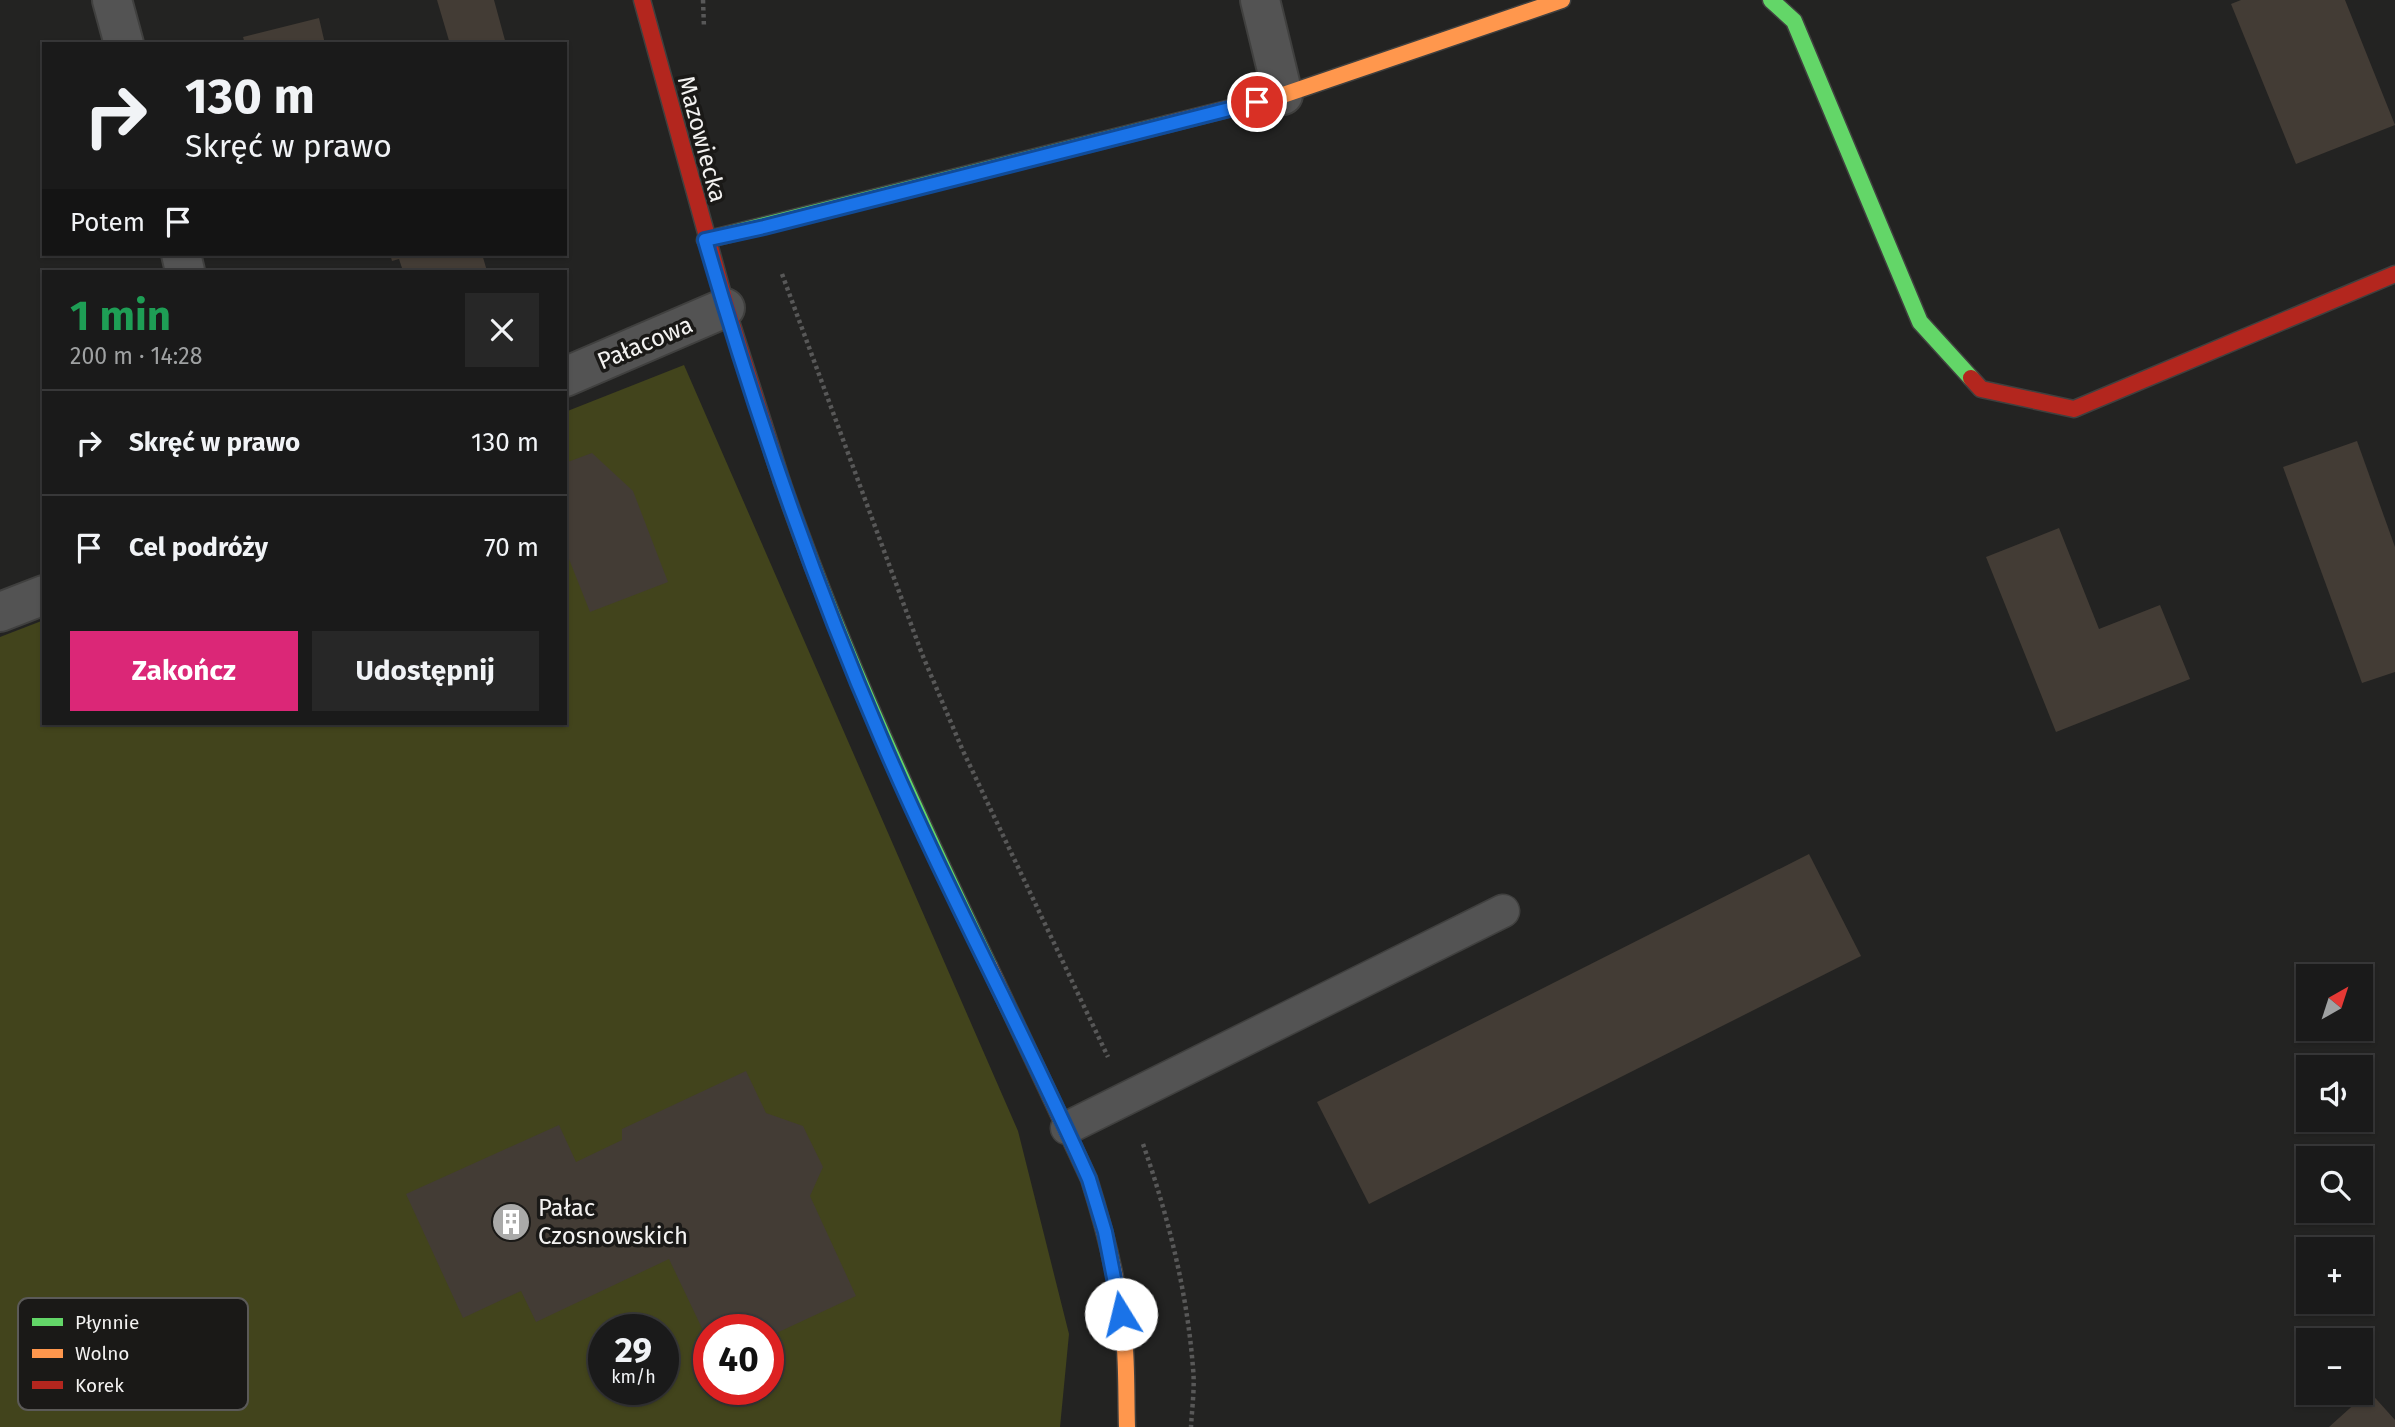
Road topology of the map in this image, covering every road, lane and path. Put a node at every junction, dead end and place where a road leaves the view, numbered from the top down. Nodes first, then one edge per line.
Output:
1 (112, 0) edge
2 (642, 0) edge
3 (1260, 0) edge
4 (1562, 0) edge
5 (1771, 0) edge
6 (123, 42) edge
7 (1283, 95) junction
8 (705, 240) junction
9 (779, 266) dead end
10 (2395, 274) edge
11 (725, 308) junction
12 (567, 376) edge
13 (42, 596) edge
14 (0, 612) edge
15 (1503, 911) dead end
16 (1113, 1067) dead end
17 (1067, 1128) junction
18 (1143, 1142) dead end
19 (1127, 1427) edge
20 (1191, 1427) edge

1 - 6 street
2 - 8 street, Mazowiecka
3 - 7 street
4 - 7 street
5 - 10 street
7 - 8 street
8 - 11 street, Mazowiecka
9 - 16 path
11 - 12 street, Pałacowa
11 - 17 street, Mazowiecka
13 - 14 street
15 - 17 lane
17 - 19 street, Mazowiecka
18 - 20 path

